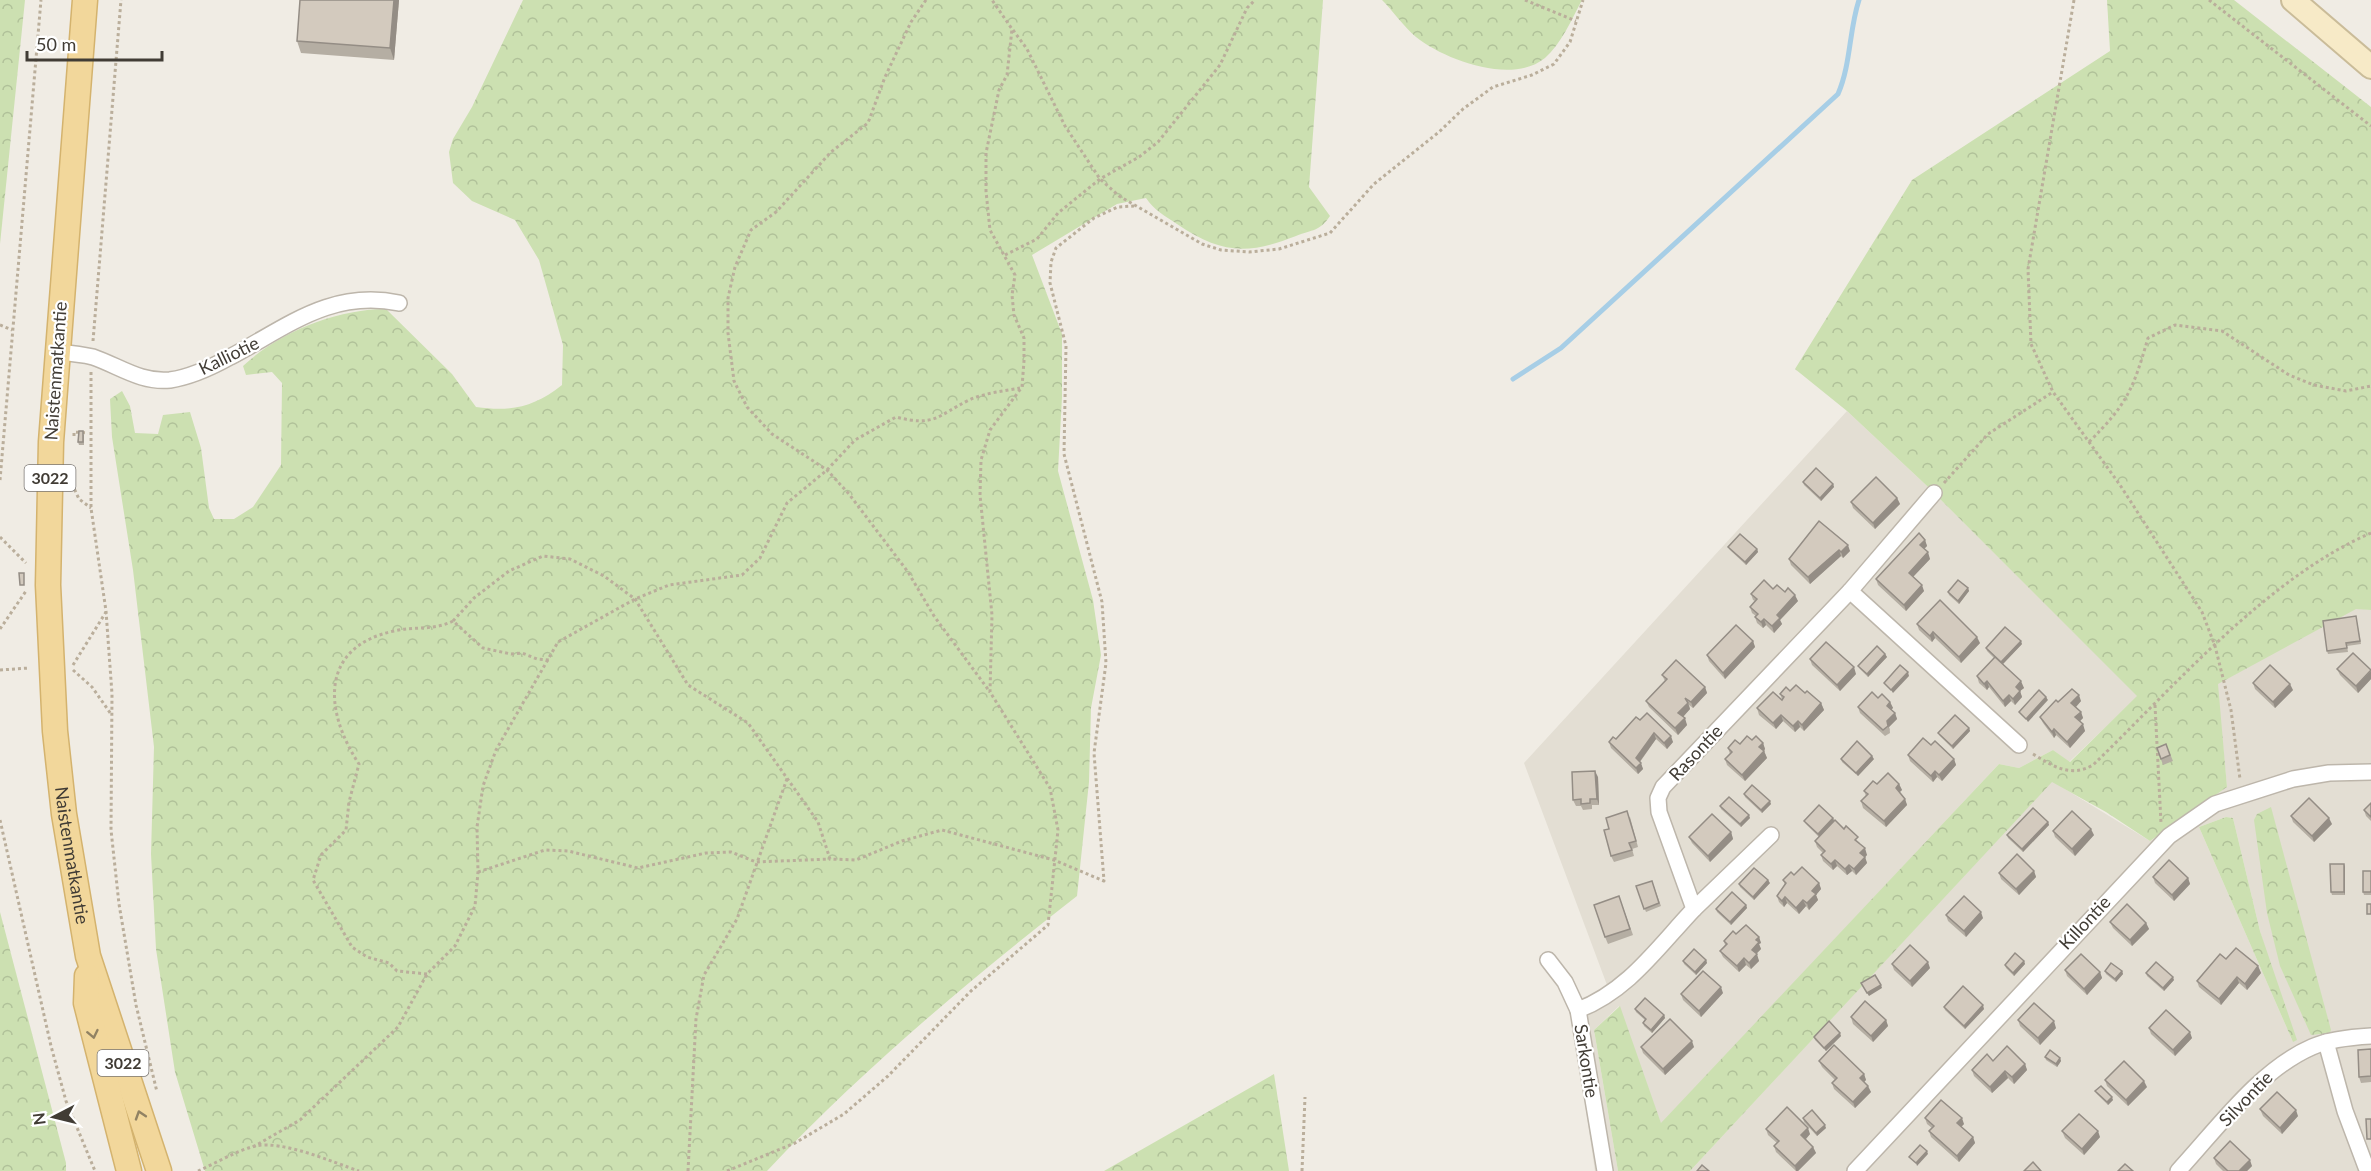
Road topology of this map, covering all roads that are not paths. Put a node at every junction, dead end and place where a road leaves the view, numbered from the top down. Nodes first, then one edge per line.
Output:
1 (85, 0) edge
2 (2293, 0) edge
3 (2371, 67) edge
4 (399, 303) dead end
5 (57, 352) junction
6 (1934, 493) road end
7 (1850, 591) junction
8 (2019, 745) road end
9 (2371, 772) edge
10 (1771, 835) dead end
11 (1694, 909) junction
12 (88, 956) junction
13 (1548, 960) dead end
14 (1578, 1010) junction
15 (2371, 1036) edge
16 (2326, 1042) junction
17 (2366, 1167) dead end
18 (129, 1171) edge
19 (159, 1171) edge
20 (1605, 1171) edge
21 (1855, 1171) edge
22 (2178, 1171) edge

1 - 5 main road, Naistenmatkantie / 3022
2 - 3 main road
4 - 5 street, Kalliotie
5 - 12 main road, Naistenmatkantie / 3022
6 - 7 street, Rasontie
7 - 8 street
7 - 11 street, Rasontie
9 - 21 street, Killontie
10 - 11 street
11 - 14 street
12 -> 18 main road, Naistenmatkantie / 3022
19 -> 12 main road, Naistenmatkantie / 3022
13 - 14 street, Sarkontie
14 - 20 street, Sarkontie
15 - 16 street, Silvontie
16 - 17 street
16 - 22 street, Silvontie

